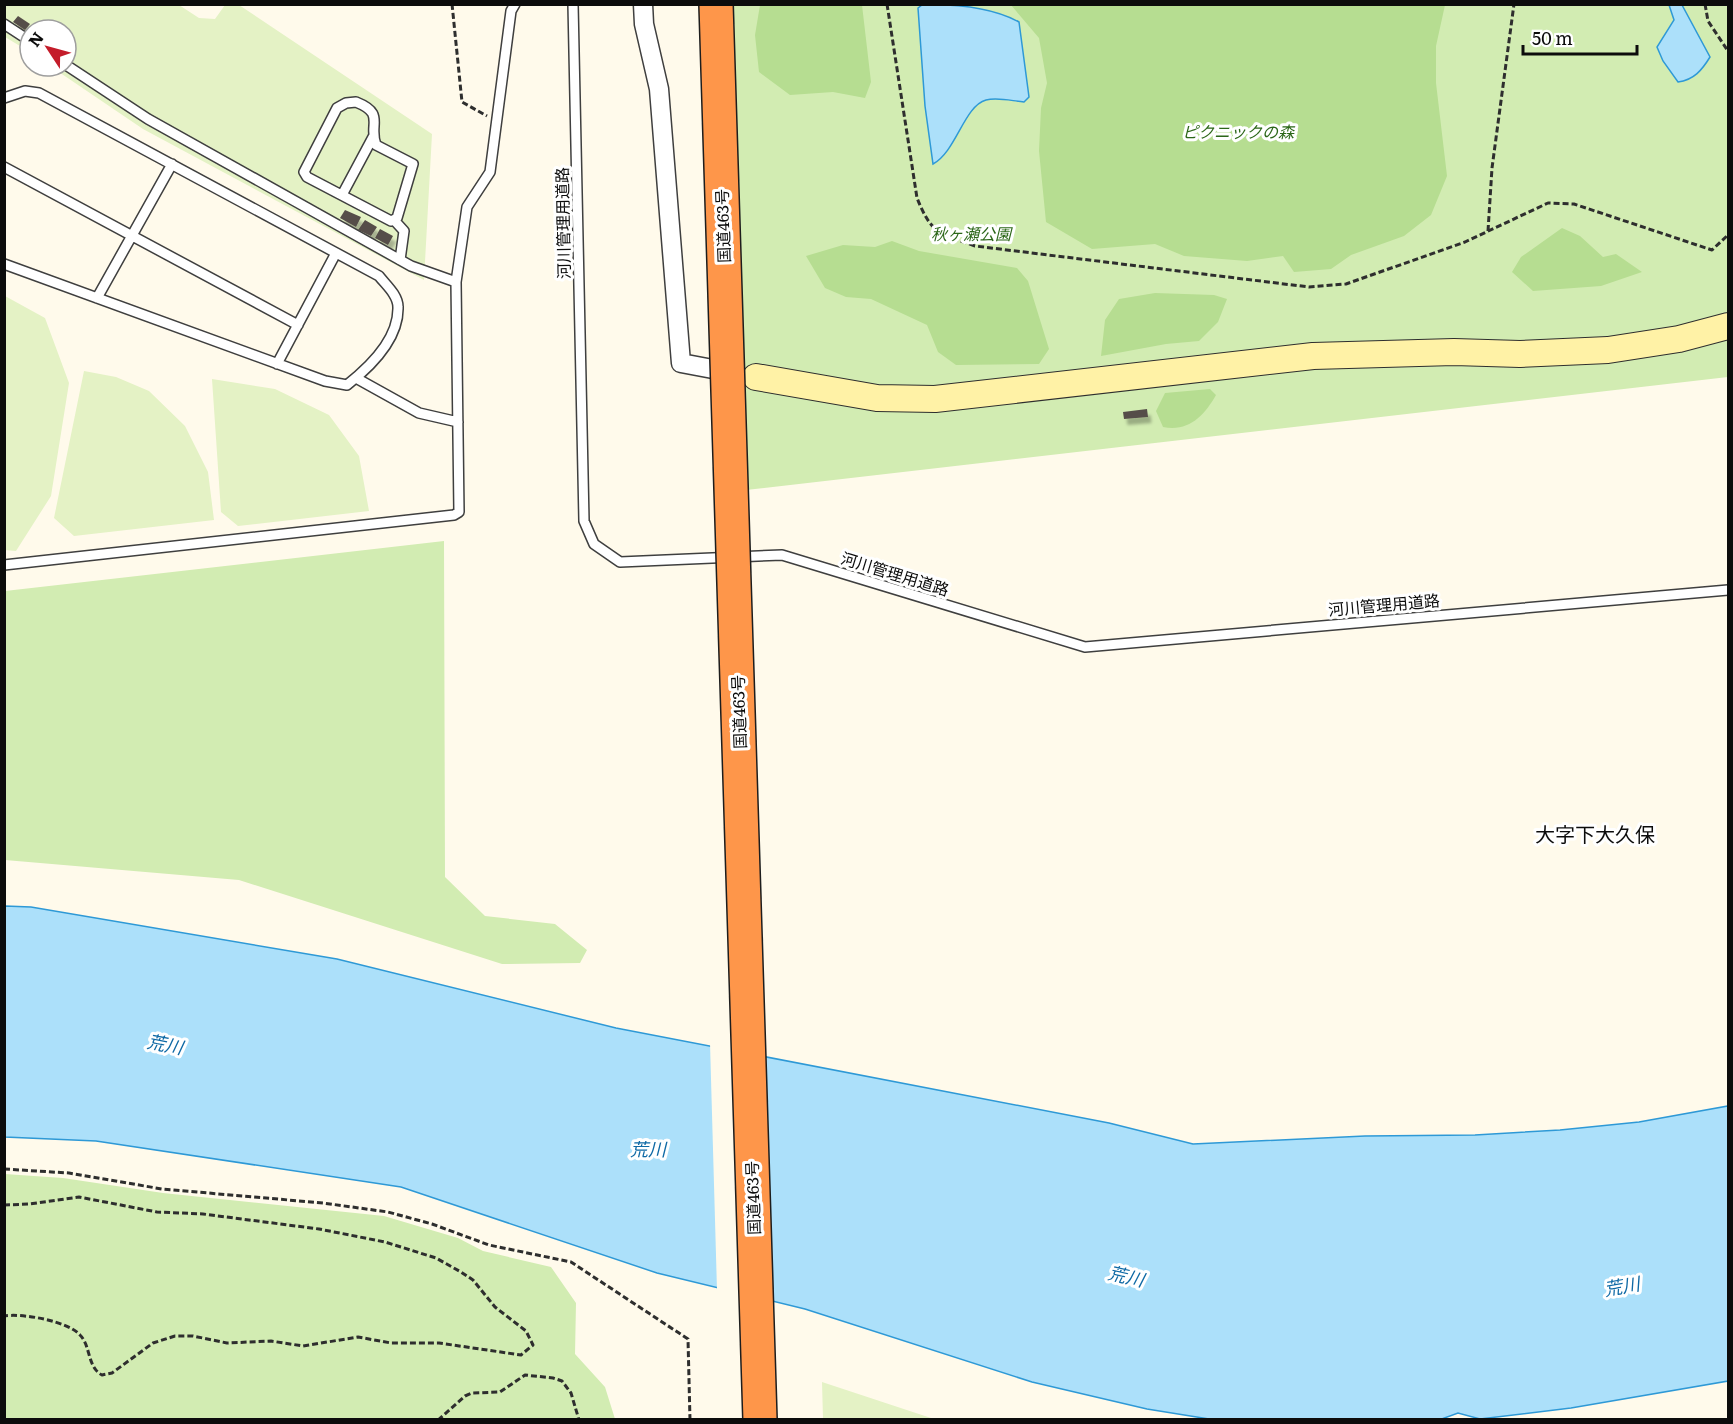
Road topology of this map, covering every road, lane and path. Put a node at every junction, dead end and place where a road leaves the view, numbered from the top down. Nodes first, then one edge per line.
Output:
1 (453, 4) edge
2 (515, 4) edge
3 (573, 4) edge
4 (643, 4) edge
5 (695, 4) edge
6 (716, 4) edge
7 (887, 4) edge
8 (1514, 4) edge
9 (1705, 4) edge
10 (4, 24) edge
11 (18, 33) edge
12 (1728, 51) edge
13 (78, 73) edge
14 (4, 98) edge
15 (497, 121) junction
16 (373, 137) junction
17 (172, 164) junction
18 (4, 167) edge
19 (342, 195) junction
20 (394, 220) junction
21 (1488, 231) junction
22 (1728, 235) edge
23 (133, 236) junction
24 (336, 253) junction
25 (400, 260) junction
26 (4, 264) edge
27 (456, 282) junction
28 (97, 298) junction
29 (298, 325) junction
30 (1728, 326) edge
31 (277, 364) junction
32 (756, 377) joint
33 (356, 378) junction
34 (458, 422) junction
35 (4, 565) edge
36 (1728, 590) edge
37 (4, 1169) edge
38 (4, 1205) edge
39 (4, 1316) edge
40 (438, 1419) edge
41 (579, 1419) edge
42 (690, 1419) edge
43 (738, 1419) edge
44 (760, 1419) edge

1 - 15 path
2 - 15 lane
3 - 36 lane, 河川管理用道路
4 - 32 street
5 - 43 highway, 国道463号
6 - 44 highway, 国道463号, bridge
7 - 21 path
8 - 21 path
9 - 12 path
10 - 11 lane
13 - 25 lane
14 - 17 lane
15 - 27 lane
16 - 19 lane
16 - 19 lane
16 - 20 lane
17 - 23 lane
17 - 24 lane
18 - 23 lane
19 - 20 lane
20 - 25 lane
21 - 22 path
23 - 28 lane
23 - 29 lane
24 - 29 lane
24 - 33 lane
25 - 27 lane
26 - 28 lane
27 - 34 lane
28 - 31 lane
29 - 31 lane
30 - 32 street
31 - 33 lane
33 - 34 lane
34 - 35 lane
37 - 42 path
38 - 39 path
40 - 41 path

